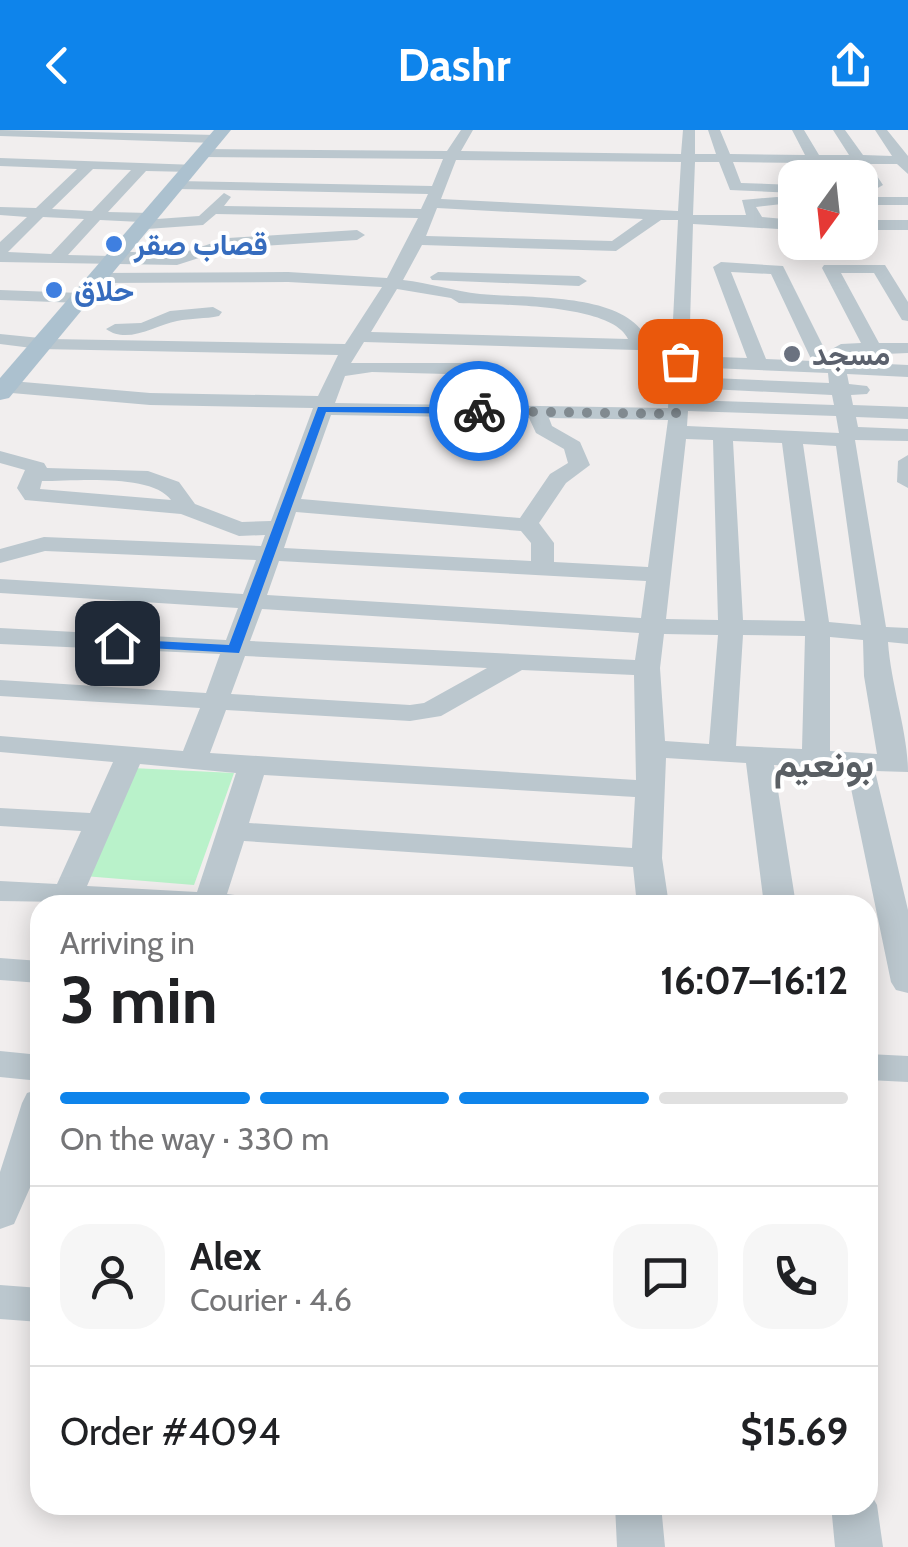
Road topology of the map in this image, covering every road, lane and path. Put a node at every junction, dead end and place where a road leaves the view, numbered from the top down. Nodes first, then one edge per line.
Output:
1 (690, 130) edge
2 (714, 130) edge
3 (798, 130) edge
4 (839, 130) edge
5 (880, 130) edge
6 (13, 132) edge
7 (59, 134) junction
8 (103, 135) junction
9 (469, 136) edge
10 (625, 141) dead end
11 (764, 145) dead end
12 (200, 158) edge
13 (625, 158) junction
14 (726, 159) junction
15 (771, 160) junction
16 (778, 160) edge
17 (813, 160) edge
18 (856, 160) edge
19 (878, 161) edge
20 (0, 162) edge
21 (905, 163) edge
22 (68, 164) junction
23 (89, 165) junction
24 (269, 165) junction
25 (688, 165) junction
26 (143, 166) junction
27 (30, 167) junction
28 (778, 171) edge
29 (232, 187) junction
30 (778, 192) edge
31 (435, 196) junction
32 (778, 196) edge
33 (878, 202) edge
34 (906, 204) edge
35 (214, 210) junction
36 (0, 212) edge
37 (321, 212) junction
38 (43, 213) junction
39 (658, 215) junction
40 (96, 216) junction
41 (687, 218) junction
42 (149, 221) junction
43 (878, 225) edge
44 (908, 226) edge
45 (778, 230) edge
46 (358, 235) junction
47 (751, 238) junction
48 (616, 246) junction
49 (302, 252) junction
50 (0, 254) edge
51 (55, 259) junction
52 (116, 259) junction
53 (339, 280) junction
54 (580, 281) junction
55 (88, 284) junction
56 (392, 286) junction
57 (0, 295) edge
58 (554, 305) junction
59 (213, 312) dead end
60 (908, 316) edge
61 (31, 317) dead end
62 (45, 338) junction
63 (0, 339) edge
64 (355, 344) junction
65 (640, 344) junction
66 (908, 348) edge
67 (872, 349) junction
68 (681, 352) junction
69 (757, 356) junction
70 (0, 360) edge
71 (484, 368) dead end
72 (885, 370) junction
73 (337, 371) junction
74 (908, 371) edge
75 (678, 382) junction
76 (2, 389) edge
77 (908, 392) edge
78 (836, 394) junction
79 (323, 406) junction
80 (536, 411) junction
81 (908, 414) edge
82 (676, 417) junction
83 (723, 434) junction
84 (908, 436) edge
85 (792, 438) junction
86 (0, 457) edge
87 (908, 461) edge
88 (908, 482) edge
89 (289, 505) junction
90 (526, 525) junction
91 (280, 528) junction
92 (233, 540) junction
93 (270, 554) junction
94 (0, 556) edge
95 (542, 568) junction
96 (659, 575) junction
97 (0, 586) edge
98 (252, 603) junction
99 (654, 626) junction
100 (818, 629) junction
101 (731, 630) junction
102 (875, 634) junction
103 (0, 636) edge
104 (908, 636) edge
105 (234, 650) junction
106 (515, 662) junction
107 (647, 668) junction
108 (877, 676) junction
109 (908, 678) edge
110 (0, 688) edge
111 (216, 701) junction
112 (896, 716) edge
113 (0, 744) edge
114 (652, 749) junction
115 (722, 752) junction
116 (131, 754) junction
117 (759, 756) junction
118 (816, 758) junction
119 (194, 760) junction
120 (859, 761) junction
121 (901, 764) edge
122 (253, 765) junction
123 (651, 789) junction
124 (0, 817) edge
125 (98, 823) junction
126 (234, 831) junction
127 (647, 858) junction
128 (0, 891) edge
129 (68, 894) junction
130 (74, 895) edge
131 (211, 895) edge
132 (652, 895) edge
133 (779, 895) edge
134 (0, 968) edge
135 (30, 971) edge
136 (908, 982) edge
137 (0, 1064) edge
138 (30, 1067) edge
139 (878, 1068) edge
140 (908, 1069) edge
141 (30, 1137) edge
142 (20, 1172) edge
143 (0, 1213) edge
144 (0, 1302) edge
145 (30, 1305) edge
146 (639, 1515) edge
147 (855, 1515) edge
148 (641, 1547) edge
149 (859, 1547) edge

1 - 25 street
2 - 14 street
3 - 17 street
4 - 18 street
5 - 21 street
6 - 7 street
6 - 20 street
7 - 8 street
7 - 27 street
8 - 12 street
8 - 22 street
9 - 31 street
10 - 13 street
11 - 15 street
12 - 24 street
12 - 24 street
12 - 26 street
12 - 29 street
12 - 42 main road
13 - 25 street
13 - 31 street
14 - 15 street
14 - 25 street
14 - 30 street
15 - 16 street
15 - 28 street
19 - 21 street
20 - 27 street
22 - 23 street
22 - 27 street
23 - 26 street
23 - 38 street
24 - 31 street
24 - 31 street
25 - 31 street
25 - 41 street
26 - 40 street
29 - 31 street
29 - 35 street
31 - 37 street
31 - 39 street
31 - 46 street
31 - 48 street
31 - 56 street
32 - 47 street
33 - 34 street
35 - 37 street
35 - 42 street
36 - 38 street
37 - 46 street
38 - 40 street
38 - 50 street
39 - 41 street
39 - 48 street
40 - 42 street
40 - 51 street
41 - 47 street
41 - 68 street
42 - 52 main road
43 - 44 street
45 - 47 street
46 - 49 street
47 - 69 street
47 - 78 street
48 - 54 street
49 - 52 street
49 - 53 street
50 - 51 street
51 - 52 street
52 - 55 main road
53 - 55 street
53 - 56 street
54 - 56 street
54 - 58 street
55 - 57 street
55 - 62 main road
56 - 58 street
56 - 64 street
58 - 65 street
59 - 62 street
60 - 67 street
61 - 62 street
62 - 63 street
62 - 64 street
62 - 70 street
62 - 76 main road
64 - 65 street
64 - 73 street
65 - 68 street
66 - 67 street
67 - 72 street
67 - 78 street
68 - 69 street
68 - 75 street
69 - 78 street
71 - 73 street
72 - 74 street
72 - 78 street
73 - 79 street
75 - 78 street
75 - 82 street
76 - 79 street
77 - 78 street
78 - 81 street
78 - 82 street
78 - 84 street
78 - 85 street
78 - 102 street
79 - 80 street
79 - 89 street
80 - 82 street
80 - 90 street
82 - 83 street
82 - 96 street
83 - 85 street
83 - 101 street
85 - 100 street
86 - 92 street
87 - 88 street
89 - 90 street
89 - 91 street
90 - 95 street
91 - 92 street
91 - 93 street
92 - 93 street
92 - 94 street
93 - 95 street
93 - 98 street
95 - 96 street
96 - 99 street
97 - 98 street
98 - 99 street
98 - 105 street
99 - 101 street
99 - 107 street
100 - 101 street
100 - 102 street
100 - 118 street
101 - 115 street
102 - 104 street
102 - 108 street
103 - 105 street
105 - 106 street
105 - 111 street
106 - 107 street
106 - 111 street
107 - 114 street
108 - 109 street
108 - 112 street
110 - 111 street
111 - 119 street
112 - 121 street
113 - 116 street
114 - 115 street
114 - 123 street
115 - 117 street
116 - 119 street
116 - 125 street
117 - 118 street
117 - 133 street
118 - 120 street
119 - 122 street
120 - 121 street
120 - 136 street
122 - 123 street
122 - 126 street
123 - 127 street
124 - 125 street
125 - 129 street
126 - 127 street
126 - 131 street
127 - 132 street
128 - 129 street
129 - 130 street
134 - 135 street
137 - 138 street
139 - 140 street
141 - 142 street
142 - 143 street
144 - 145 street
146 - 148 street
147 - 149 street

